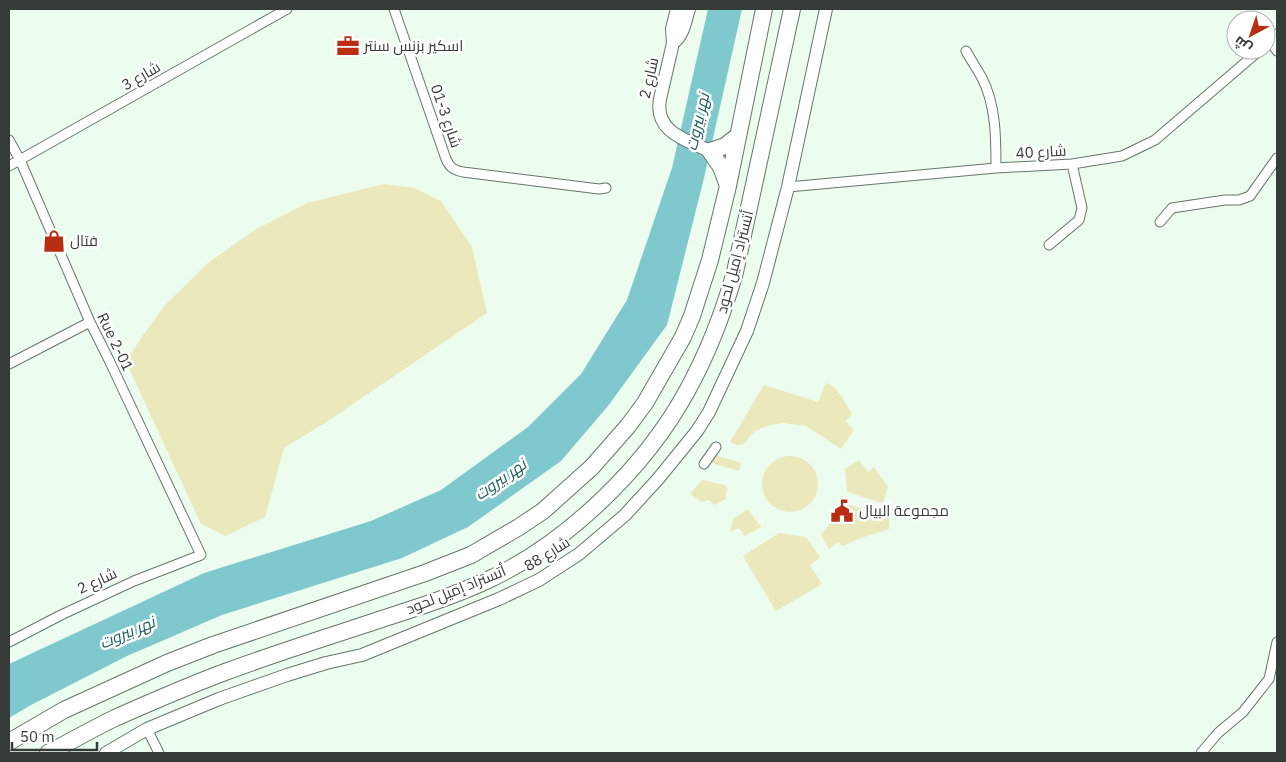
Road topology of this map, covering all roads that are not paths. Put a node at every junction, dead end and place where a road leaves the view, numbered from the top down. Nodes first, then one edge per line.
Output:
1 (287, 9) edge
2 (394, 9) edge
3 (677, 9) edge
4 (689, 9) edge
5 (764, 9) edge
6 (792, 9) edge
7 (826, 9) edge
8 (673, 43) junction
9 (966, 50) dead end
10 (1248, 60) edge
11 (738, 136) junction
12 (9, 140) edge
13 (710, 151) junction
14 (1277, 158) edge
15 (20, 160) junction
16 (1072, 164) junction
17 (9, 166) edge
18 (996, 168) junction
19 (728, 186) junction
20 (788, 187) junction
21 (606, 188) dead end
22 (1160, 222) dead end
23 (1049, 245) dead end
24 (90, 322) junction
25 (9, 364) edge
26 (716, 447) dead end
27 (704, 464) dead end
28 (201, 555) joint
29 (9, 642) edge
30 (1277, 642) edge
31 (1273, 681) edge
32 (147, 730) junction
33 (9, 742) edge
34 (48, 753) edge
35 (106, 753) edge
36 (159, 753) edge
37 (1201, 753) edge

1 - 15 street, شارع 3
2 - 21 street, شارع 3-01
3 - 8 street, شارع 2
4 - 8 street, شارع 2
5 - 11 highway, أتستراد إميل لحود
6 - 34 highway, أتستراد إميل لحود
7 - 20 street, شارع 88
8 - 13 street, شارع 2
9 - 18 street
10 - 16 street, شارع 40
11 - 13 highway
11 - 19 highway, أتستراد إميل لحود
12 - 15 street, Rue 2-01
13 - 19 highway
14 - 22 street
15 - 17 street, شارع 3
15 - 24 street, Rue 2-01
16 - 18 street, شارع 40
16 - 23 street
18 - 20 street, شارع 40
19 - 33 highway, أتستراد إميل لحود
20 - 32 street, شارع 88
24 - 25 street
24 - 28 street, Rue 2-01
26 - 27 street
28 - 29 street, شارع 2
30 - 31 street
31 - 37 street
32 - 35 street, شارع 88
32 - 36 street

